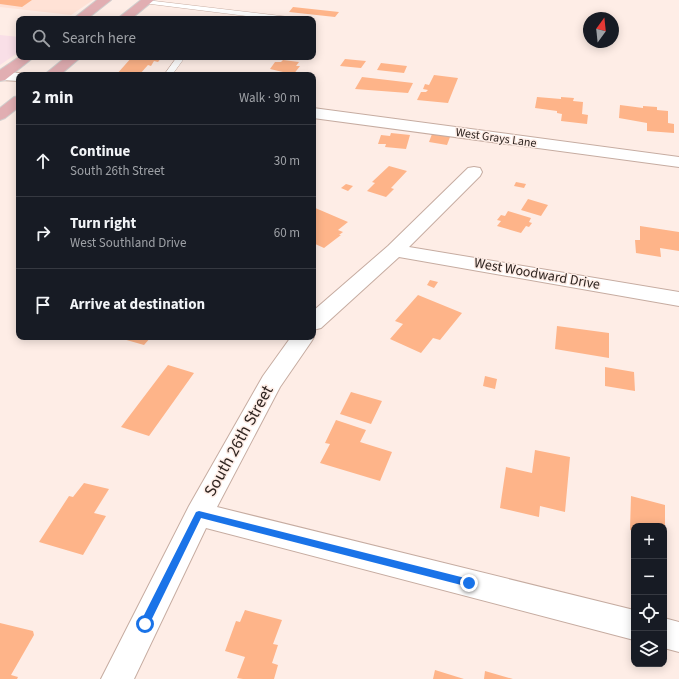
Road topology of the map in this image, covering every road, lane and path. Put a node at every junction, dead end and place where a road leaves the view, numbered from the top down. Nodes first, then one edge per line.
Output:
1 (106, 0) edge
2 (146, 1) edge
3 (215, 10) junction
4 (83, 16) edge
5 (127, 16) edge
6 (211, 16) edge
7 (264, 16) edge
8 (23, 60) edge
9 (70, 60) edge
10 (179, 60) edge
11 (55, 72) edge
12 (170, 72) edge
13 (1, 76) edge
14 (16, 77) edge
15 (16, 102) edge
16 (316, 113) edge
17 (0, 115) edge
18 (679, 162) edge
19 (474, 172) dead end
20 (394, 250) junction
21 (679, 298) edge
22 (316, 320) edge
23 (301, 340) edge
24 (199, 514) junction
25 (631, 624) edge
26 (667, 634) edge
27 (679, 637) edge
28 (117, 679) edge

1 - 4 main road
2 - 3 lane
2 - 5 main road
3 - 6 lane
3 - 7 lane
8 - 13 main road
9 - 11 main road
10 - 12 lane
13 - 14 street
15 - 17 main road
16 - 18 street, West Grays Lane
19 - 20 street
20 - 21 street, West Woodward Drive
20 - 22 street
23 - 24 street, South 26th Street
24 - 25 street
24 - 28 street, South 26th Street
26 - 27 street

